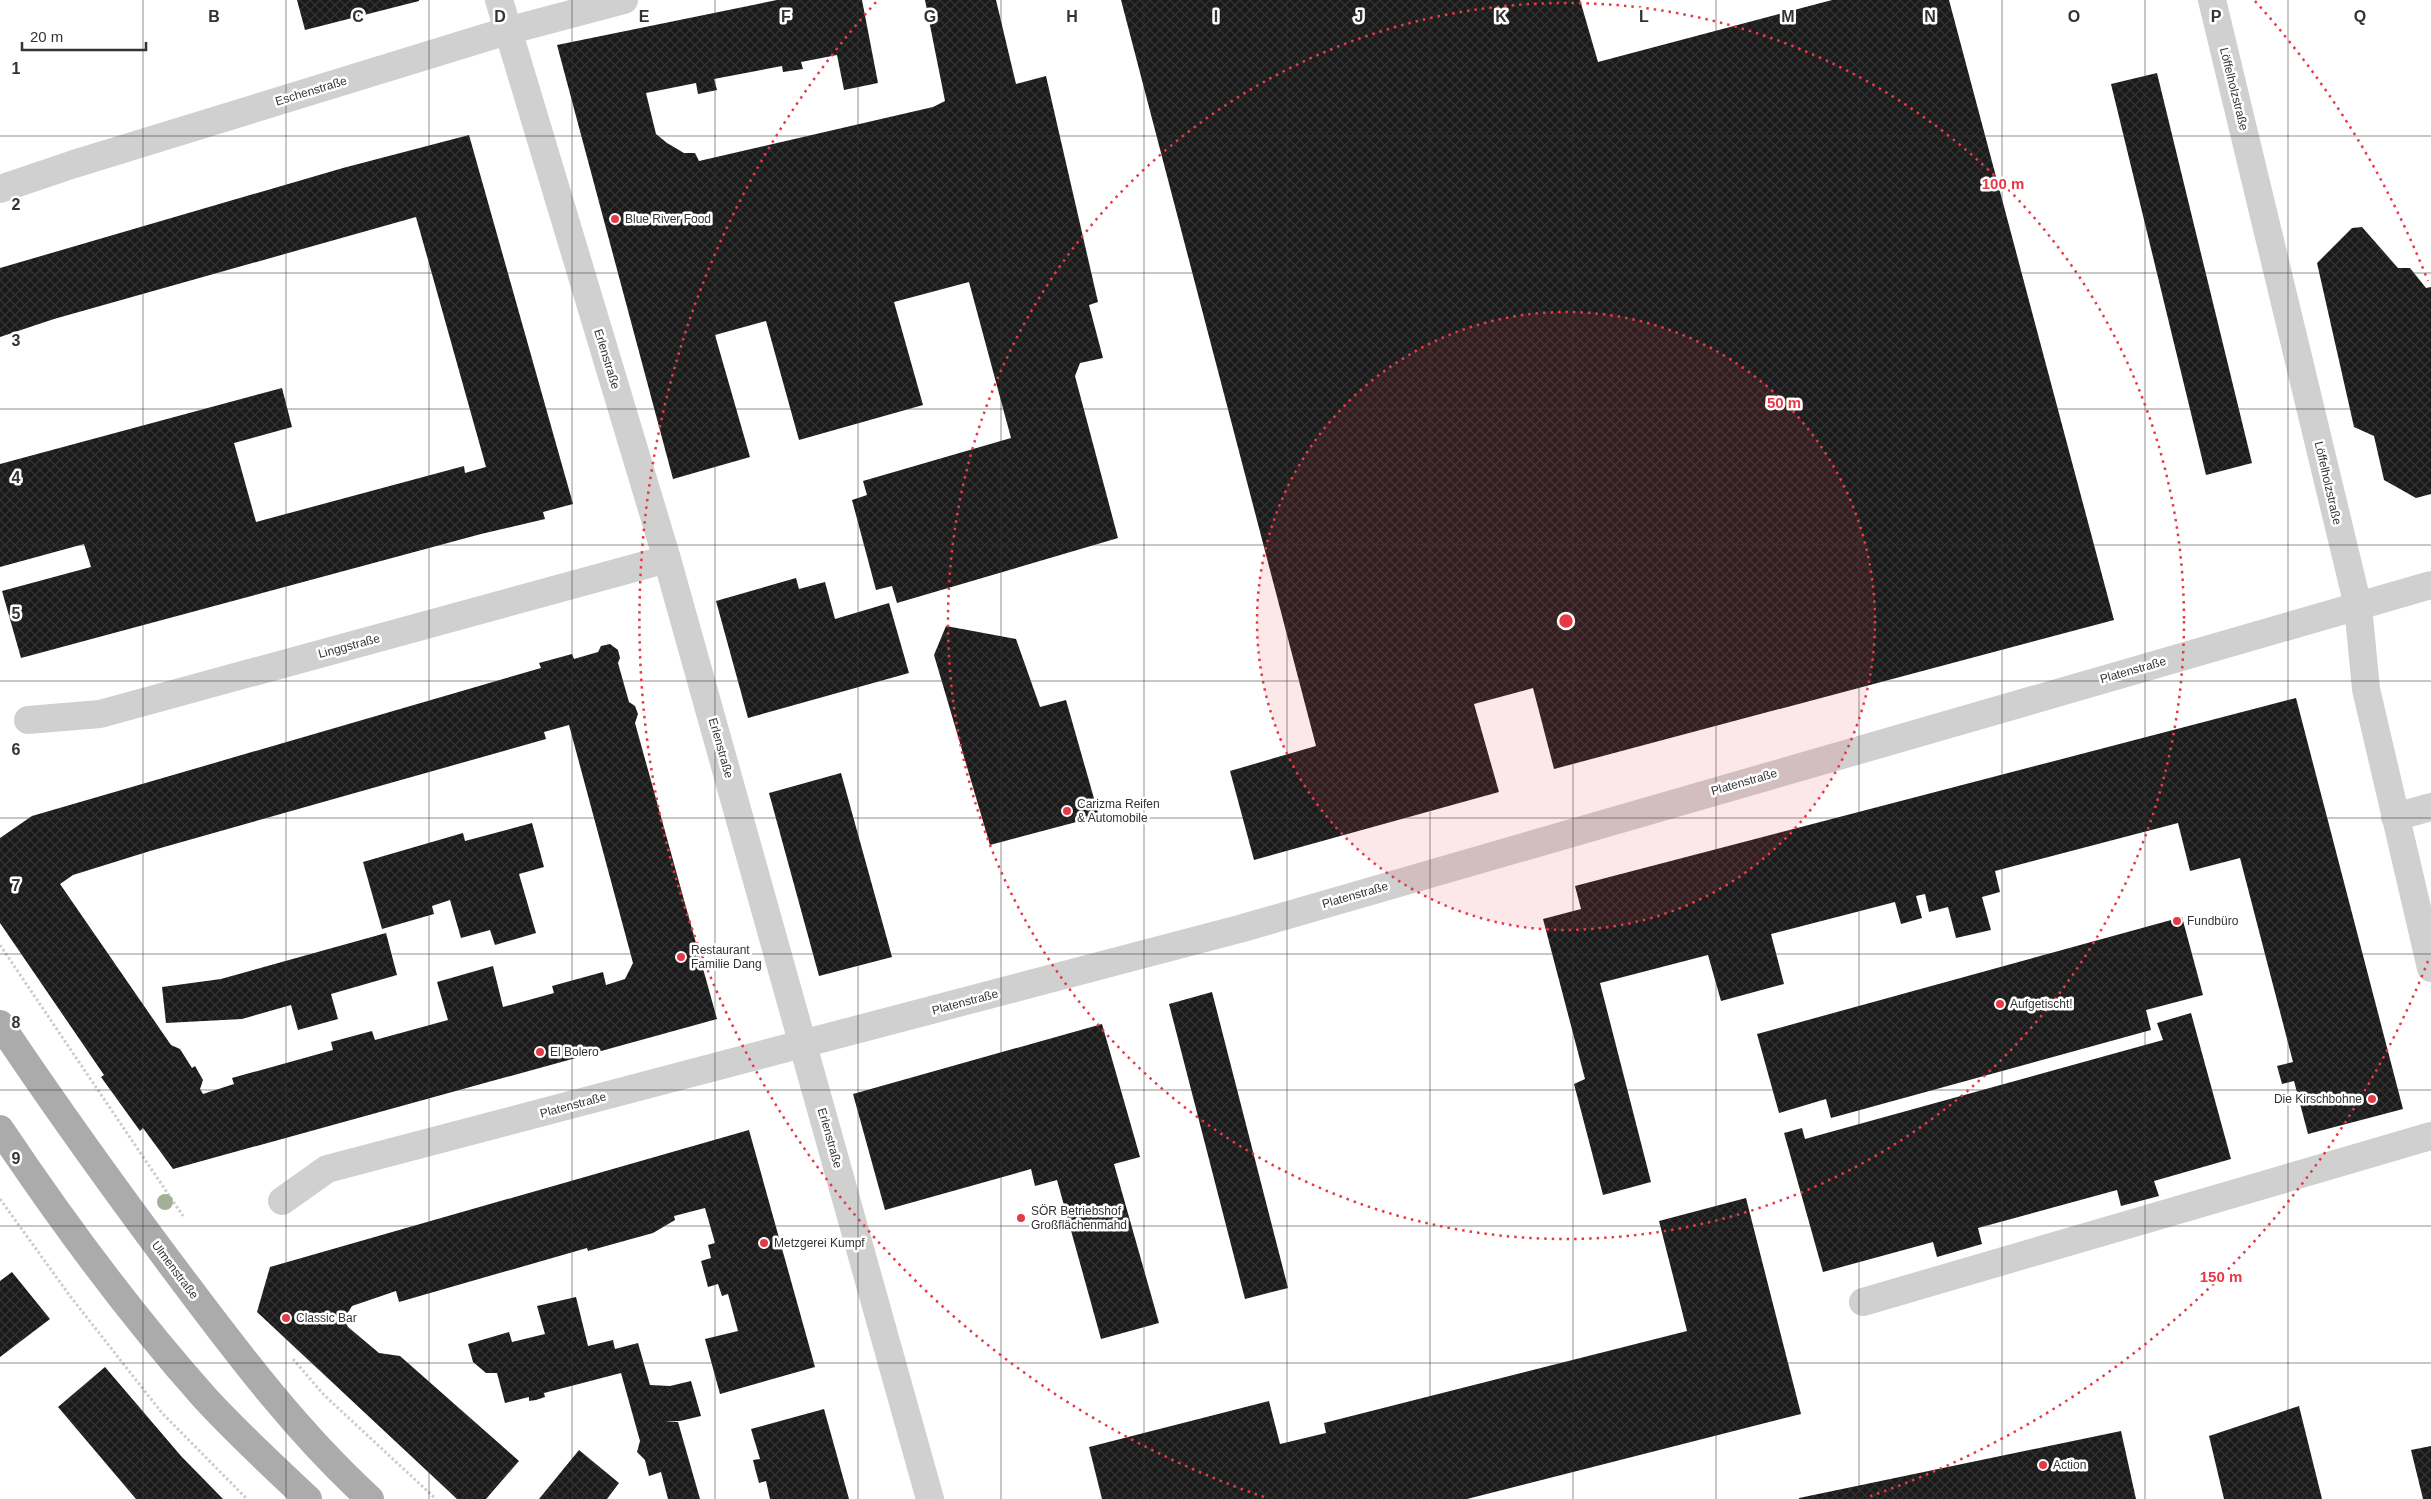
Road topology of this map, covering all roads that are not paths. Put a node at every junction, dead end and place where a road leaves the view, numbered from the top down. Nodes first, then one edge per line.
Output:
1 (499, 0) edge
2 (624, 0) edge
3 (2212, 0) edge
4 (507, 31) junction
5 (0, 189) edge
6 (667, 559) junction
7 (2431, 585) edge
8 (2358, 606) junction
9 (28, 720) dead end
10 (2431, 807) edge
11 (2395, 817) junction
12 (2431, 968) edge
13 (0, 1024) edge
14 (804, 1045) junction
15 (0, 1129) edge
16 (2431, 1136) edge
17 (282, 1201) dead end
18 (1863, 1302) dead end
19 (308, 1499) edge
20 (370, 1499) edge
21 (930, 1499) edge

1 - 4 street, Erlenstraße
2 - 4 street, Eschenstraße
3 - 8 street, Löffelholzstraße
4 - 5 street, Eschenstraße
4 - 6 street, Erlenstraße
6 - 9 street, Linggstraße
6 - 14 street, Erlenstraße
7 - 8 street, Platenstraße
8 - 11 street, Löffelholzstraße
8 - 14 street, Platenstraße
10 - 11 street
11 - 12 street, Löffelholzstraße
13 - 20 main road, Ulmenstraße
14 - 17 street, Platenstraße
14 - 21 street, Erlenstraße
15 - 19 main road
16 - 18 street

